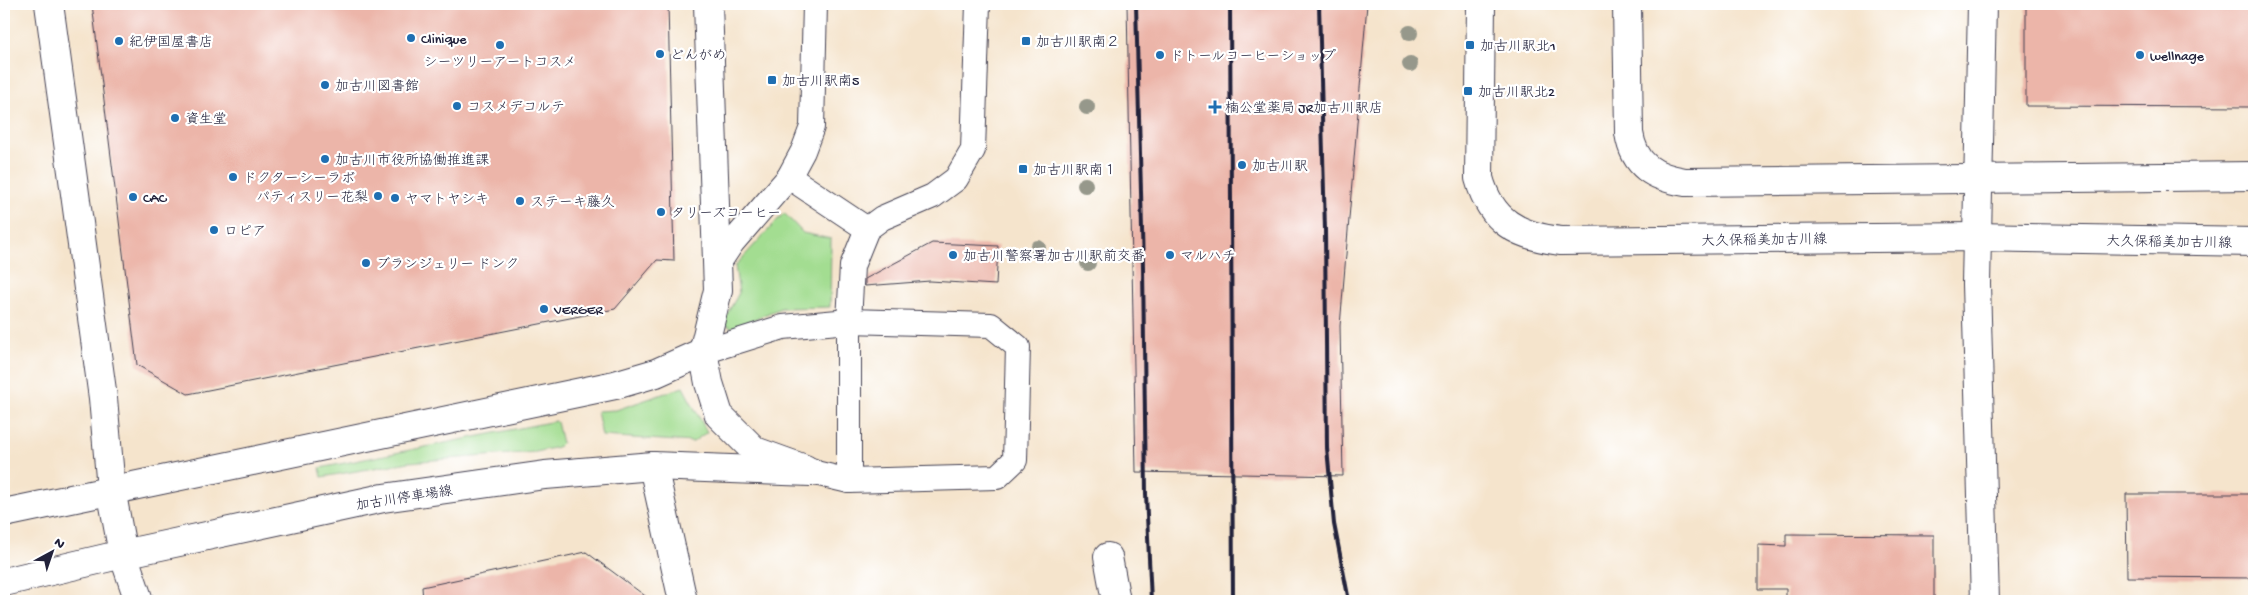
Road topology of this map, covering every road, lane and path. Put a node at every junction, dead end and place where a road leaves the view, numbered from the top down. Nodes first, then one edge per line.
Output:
1 (49, 4) edge
2 (708, 4) edge
3 (815, 4) edge
4 (978, 4) edge
5 (1481, 4) edge
6 (1627, 4) edge
7 (1982, 4) edge
8 (2254, 176) edge
9 (789, 177) junction
10 (1978, 178) junction
11 (867, 229) junction
12 (1976, 237) junction
13 (2254, 242) edge
14 (716, 267) junction
15 (849, 321) junction
16 (703, 352) junction
17 (653, 466) junction
18 (811, 472) junction
19 (848, 481) junction
20 (111, 489) junction
21 (4, 513) edge
22 (123, 554) junction
23 (1108, 557) dead end
24 (4, 582) edge
25 (118, 601) edge
26 (139, 601) edge
27 (683, 601) edge
28 (1116, 601) edge
29 (1985, 601) edge

1 - 20 main road
2 - 14 main road
3 - 9 lane
4 - 11 lane
5 - 12 main road, 大久保稲美加古川線
6 - 10 main road
7 - 10 main road
8 - 10 main road
9 - 11 lane
9 - 14 lane
10 - 12 main road
11 - 15 lane
12 - 13 main road, 大久保稲美加古川線
12 - 29 main road
14 - 16 main road
15 - 16 lane
15 - 19 lane
15 - 19 lane
16 - 18 main road
16 - 20 main road
17 - 18 main road, 加古川停車場線
17 - 22 main road, 加古川停車場線
17 - 27 main road
18 - 19 lane
20 - 21 main road
20 - 22 main road
22 - 24 main road, 加古川停車場線
22 - 25 main road
22 - 26 main road
23 - 28 main road

